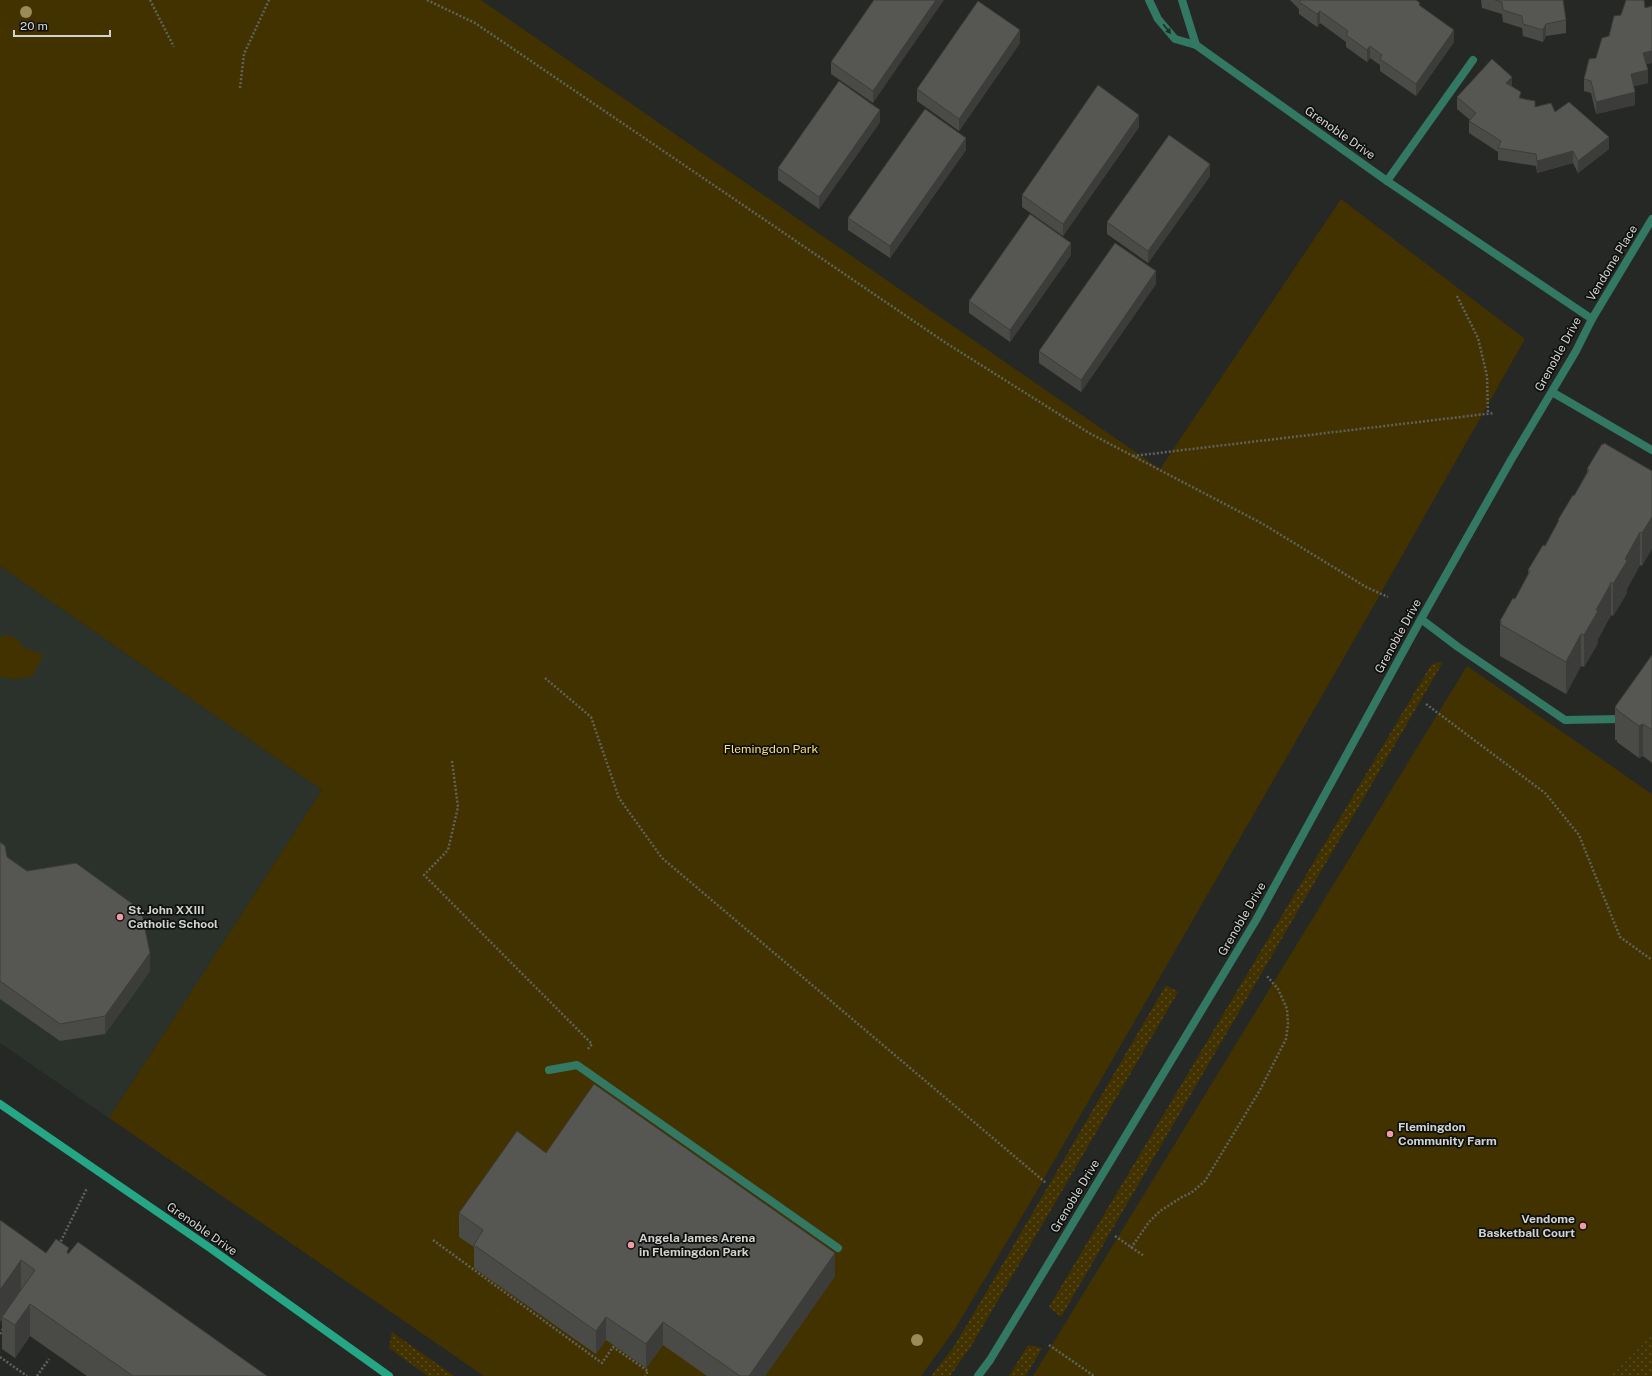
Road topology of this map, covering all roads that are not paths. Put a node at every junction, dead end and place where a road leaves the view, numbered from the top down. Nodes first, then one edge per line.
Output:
1 (1149, 0) edge
2 (1182, 0) edge
3 (1196, 45) junction
4 (1473, 60) dead end
5 (1387, 180) junction
6 (1652, 219) edge
7 (1592, 319) junction
8 (1552, 392) junction
9 (1652, 450) edge
10 (1421, 619) junction
11 (1620, 719) edge
12 (549, 1070) dead end
13 (0, 1104) edge
14 (838, 1248) dead end
15 (383, 1374) edge
16 (978, 1376) edge

1 -> 3 street, Grenoble Drive
2 - 3 street
3 - 5 street, Grenoble Drive
4 - 5 street
5 - 7 street, Grenoble Drive
6 - 7 street, Vendome Place
7 - 8 street, Grenoble Drive
8 - 9 street
8 - 10 street, Grenoble Drive
10 - 11 street
10 - 16 street, Grenoble Drive
12 - 14 street
13 - 15 street, Grenoble Drive

